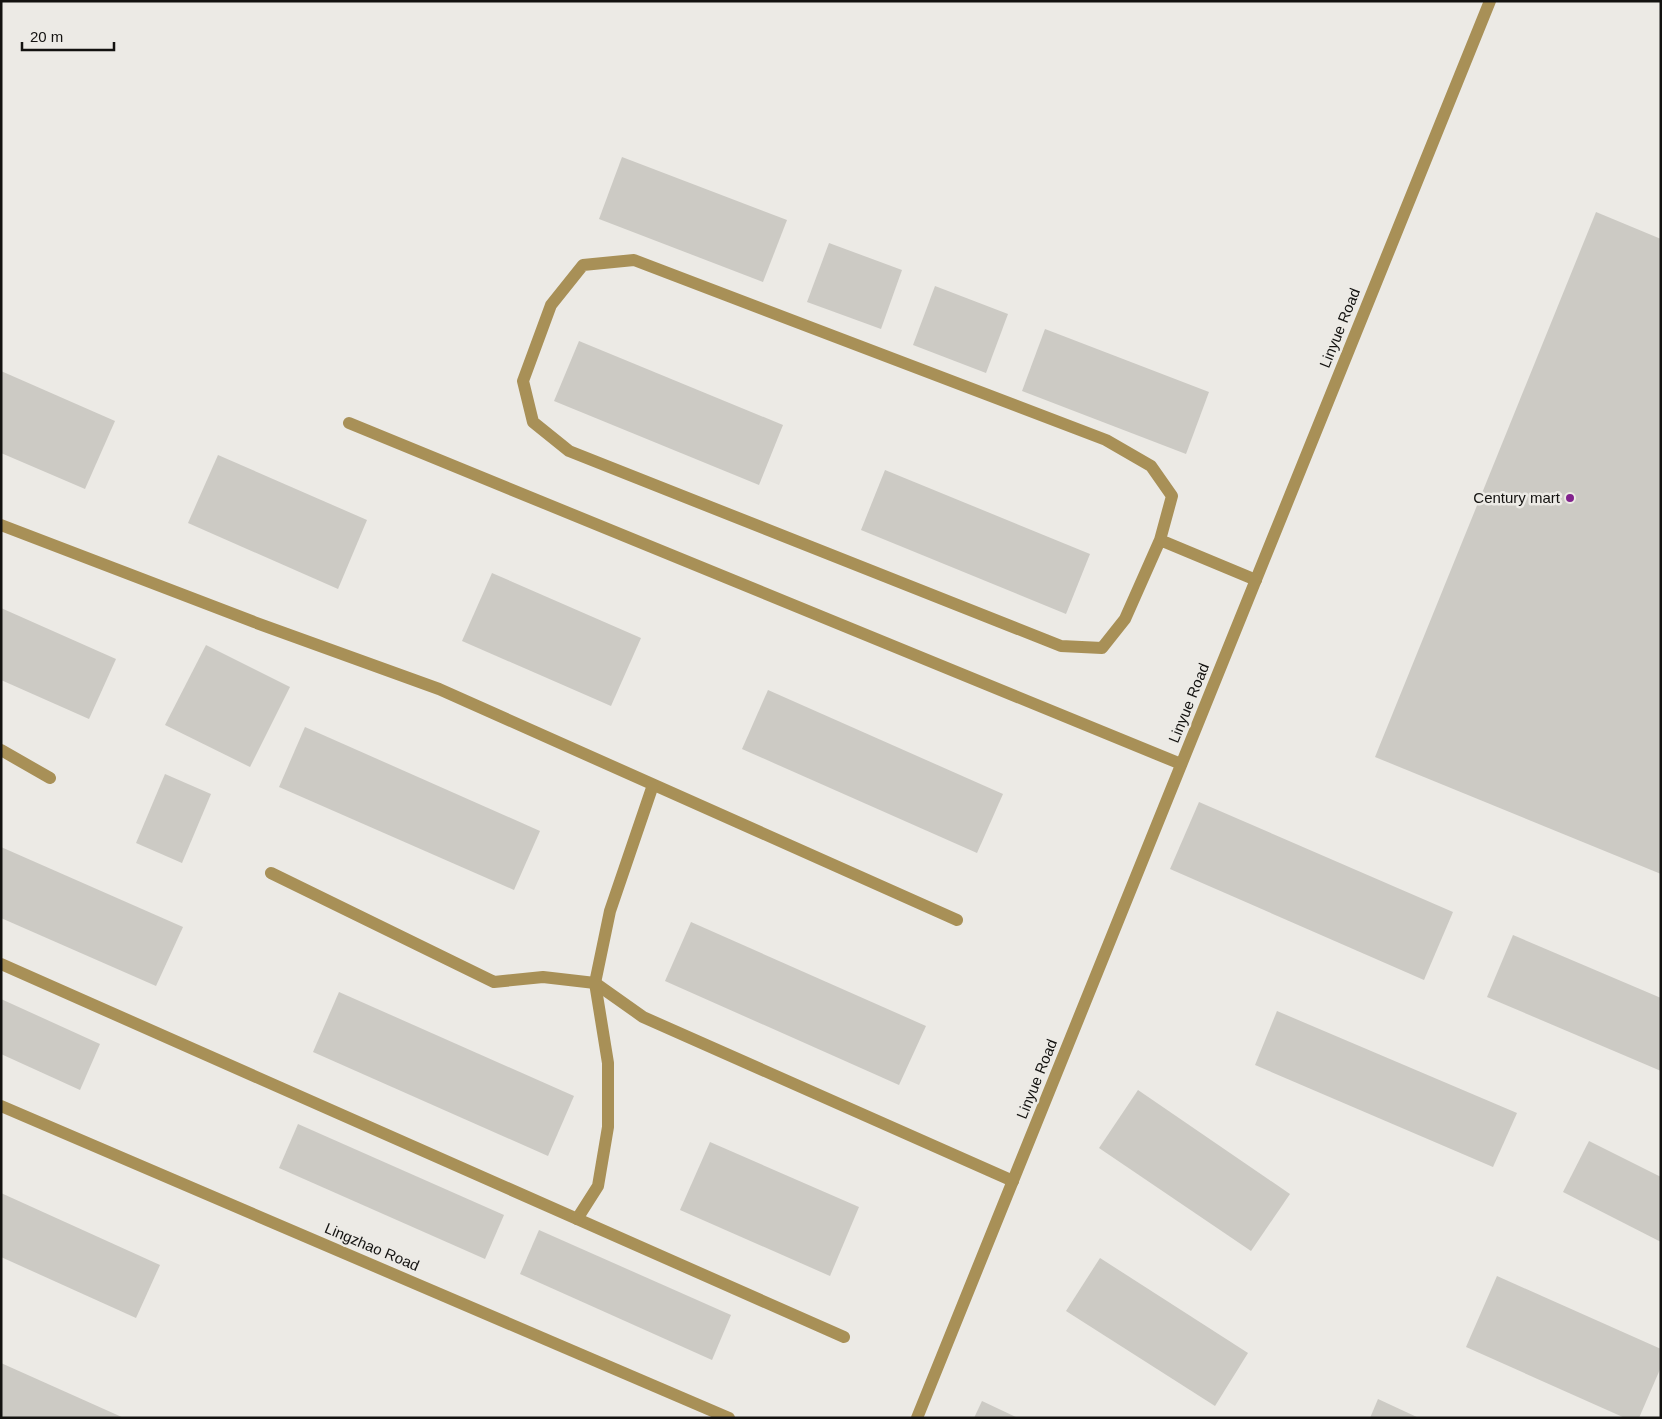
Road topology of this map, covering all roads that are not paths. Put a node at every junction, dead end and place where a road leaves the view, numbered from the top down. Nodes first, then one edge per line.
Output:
1 (1486, 2) edge
2 (349, 422) dead end
3 (1, 525) edge
4 (1160, 540) junction
5 (1256, 580) junction
6 (1, 750) edge
7 (1182, 764) junction
8 (50, 778) dead end
9 (652, 785) junction
10 (271, 873) dead end
11 (957, 920) dead end
12 (1, 964) edge
13 (595, 983) junction
14 (1, 1106) edge
15 (1013, 1181) junction
16 (577, 1219) junction
17 (844, 1337) dead end
18 (729, 1418) edge
19 (917, 1418) edge

1 - 5 street, Linyue Road
2 - 7 street
3 - 9 street
4 - 4 street
4 - 5 street
5 - 7 street, Linyue Road
6 - 8 street
7 - 15 street, Linyue Road
9 - 11 street
9 - 13 street
10 - 13 street
12 - 16 street
13 - 15 street
13 - 16 street
14 - 18 street, Lingzhao Road
15 - 19 street, Linyue Road
16 - 17 street

